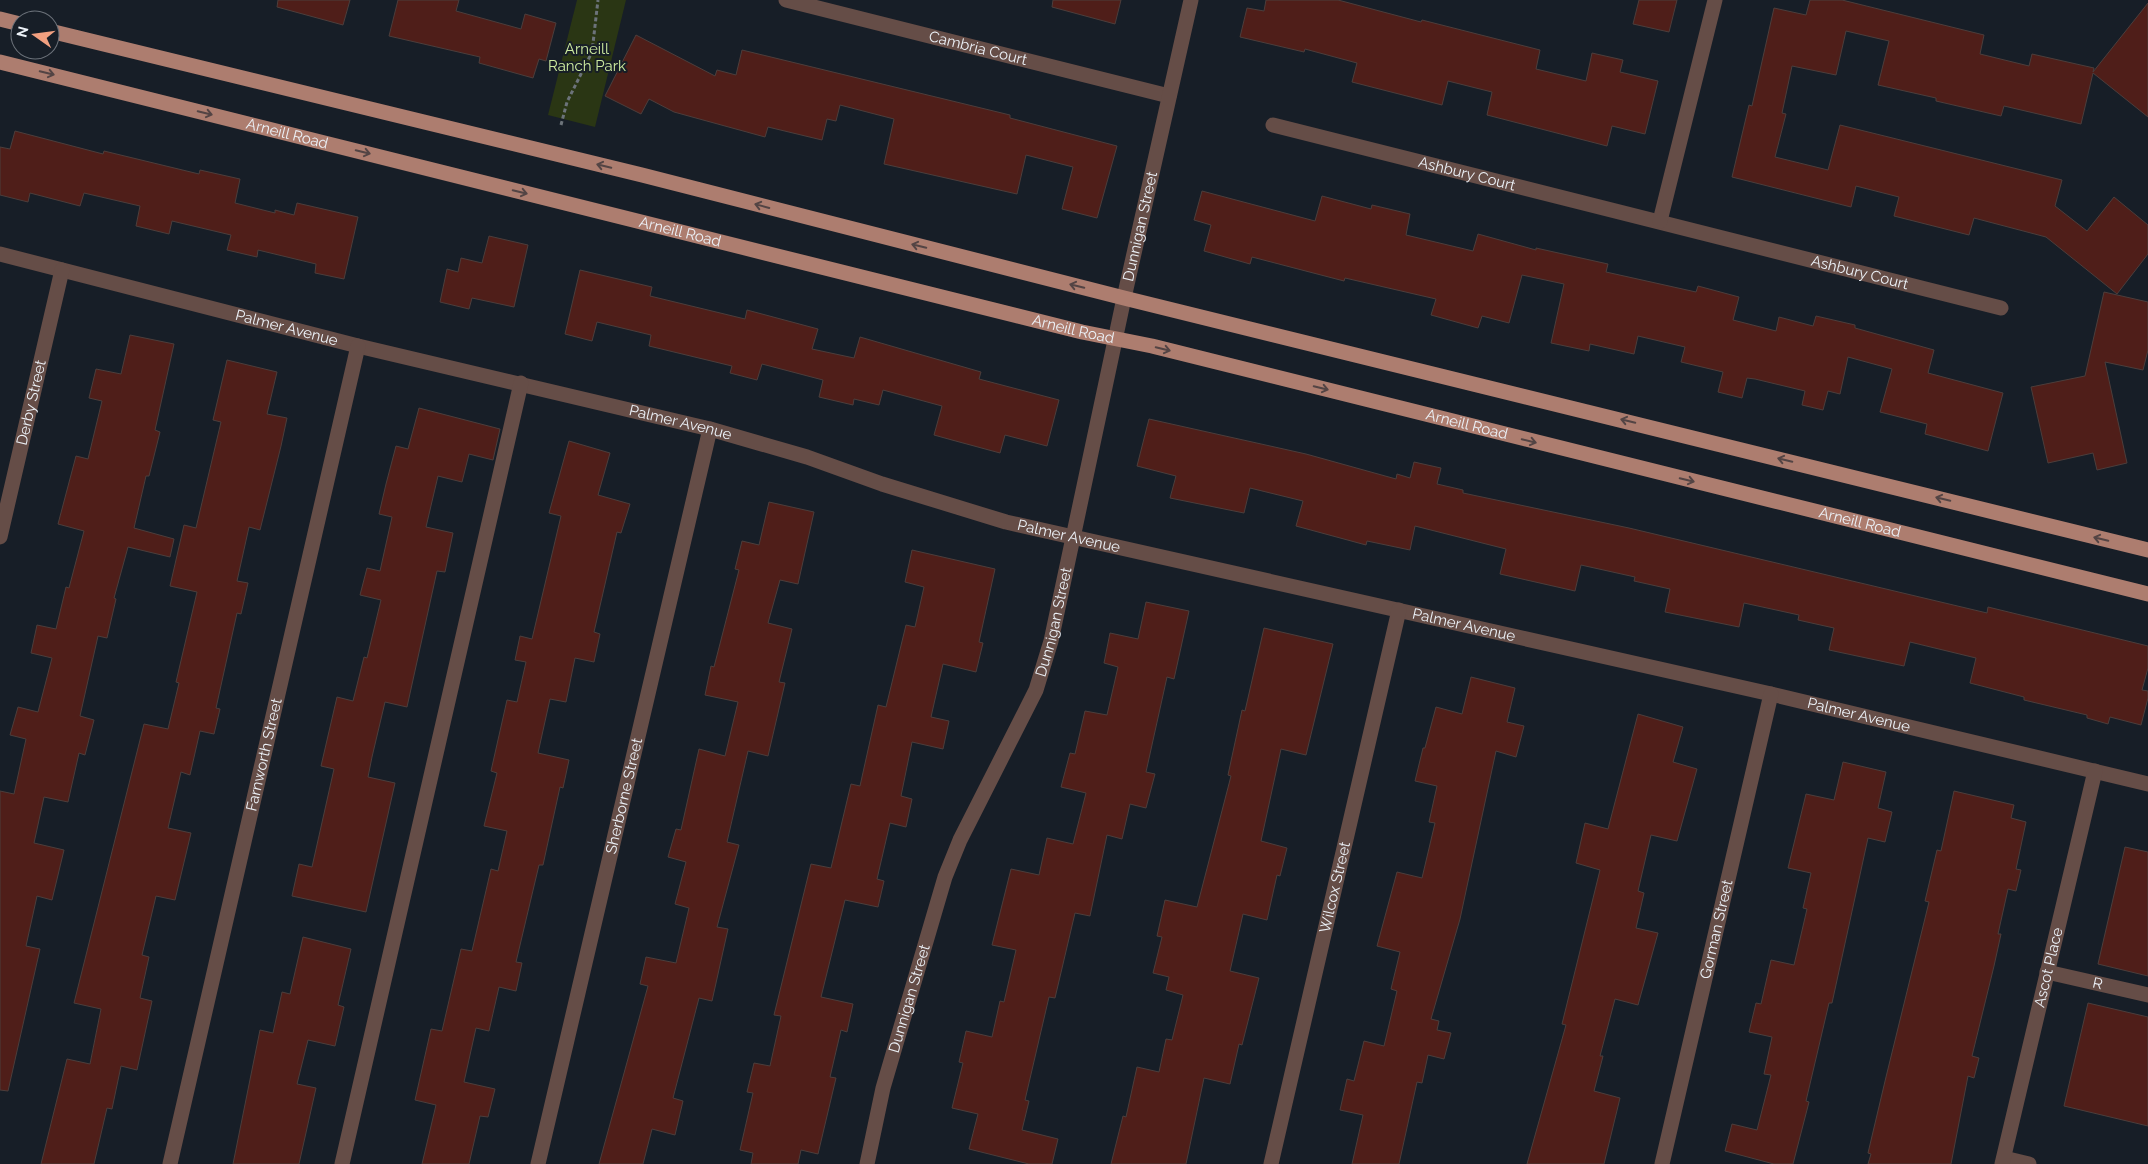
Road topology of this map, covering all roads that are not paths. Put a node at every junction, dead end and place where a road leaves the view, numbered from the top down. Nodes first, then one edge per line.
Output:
1 (786, 0) edge
2 (1191, 0) edge
3 (1715, 0) edge
4 (60, 34) edge
5 (0, 62) edge
6 (1169, 96) junction
7 (1273, 125) dead end
8 (1660, 221) junction
9 (0, 254) edge
10 (62, 270) junction
11 (1124, 298) junction
12 (2001, 308) dead end
13 (1115, 338) junction
14 (358, 346) junction
15 (521, 383) junction
16 (710, 429) junction
17 (1073, 536) junction
18 (0, 537) edge
19 (2148, 550) edge
20 (2148, 594) edge
21 (1400, 610) junction
22 (1771, 694) junction
23 (2095, 771) junction
24 (2148, 784) edge
25 (2047, 972) junction
26 (2148, 995) edge
27 (2003, 1161) edge
28 (170, 1164) edge
29 (342, 1164) edge
30 (538, 1164) edge
31 (867, 1164) edge
32 (1271, 1164) edge
33 (1662, 1164) edge
34 (2029, 1164) edge

1 - 6 street, Cambria Court
2 - 6 street, Dunnigan Street
3 - 8 street
11 -> 4 main road
5 -> 13 main road, Arneill Road
6 - 11 street, Dunnigan Street
7 - 8 street, Ashbury Court
8 - 12 street, Ashbury Court
9 - 10 street, Palmer Avenue
10 - 14 street, Palmer Avenue
10 - 18 street, Derby Street
11 - 13 street, Dunnigan Street
19 -> 11 main road
13 - 17 street, Dunnigan Street
13 -> 20 main road, Arneill Road
14 - 15 street, Palmer Avenue
14 - 28 street, Farnworth Street
15 - 16 street, Palmer Avenue
15 - 29 street
16 - 17 street, Palmer Avenue
16 - 30 street, Sherborne Street
17 - 21 street, Palmer Avenue
17 - 31 street, Dunnigan Street
21 - 22 street, Palmer Avenue
21 - 32 street, Wilcox Street
22 - 23 street, Palmer Avenue
22 - 33 street, Gorman Street
23 - 24 street, Palmer Avenue
23 - 25 street, Ascot Place
25 - 26 street, R
25 - 27 street, Ascot Place
27 - 34 street

